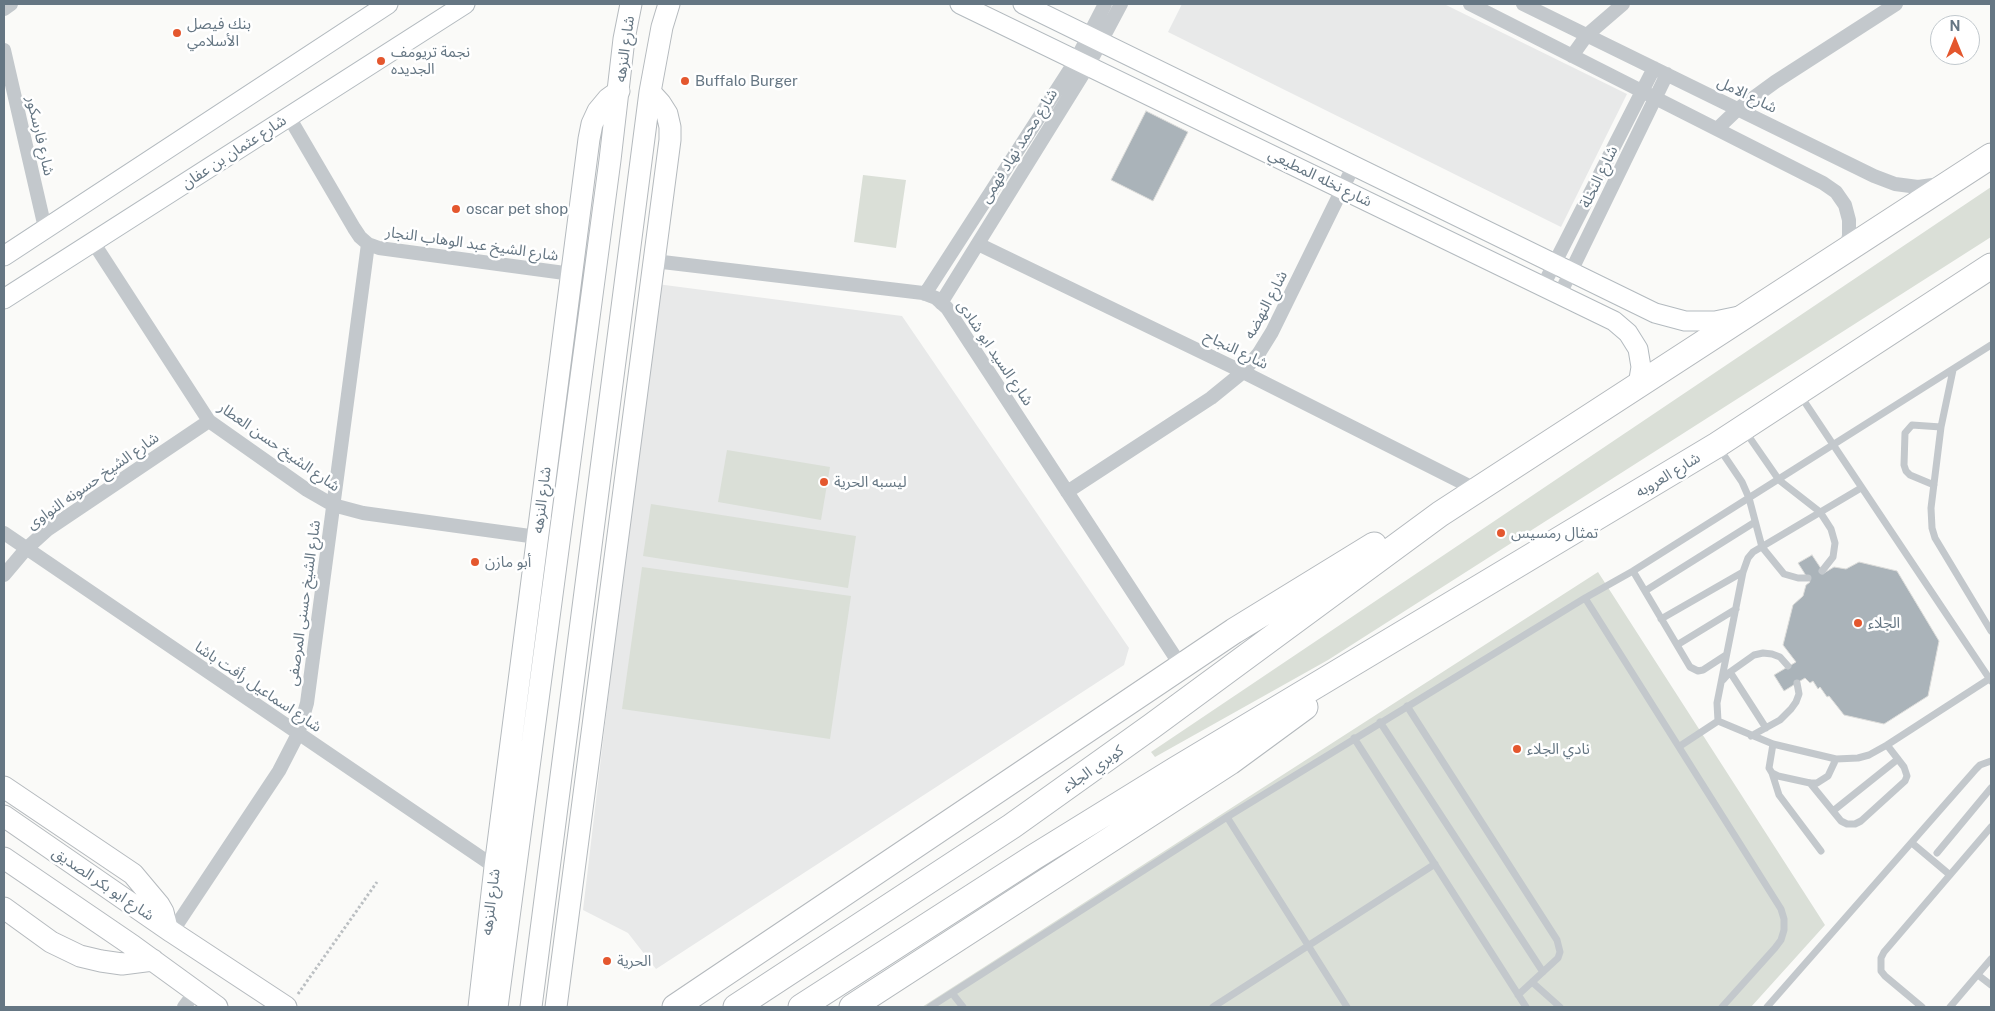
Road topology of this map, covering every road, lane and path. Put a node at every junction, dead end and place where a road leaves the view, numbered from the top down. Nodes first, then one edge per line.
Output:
1 (11, 4) edge
2 (388, 4) edge
3 (464, 4) edge
4 (631, 4) edge
5 (669, 4) edge
6 (960, 4) edge
7 (1023, 4) edge
8 (1105, 4) edge
9 (1120, 4) edge
10 (1470, 4) edge
11 (1523, 4) edge
12 (1623, 4) edge
13 (1896, 4) edge
14 (4, 9) edge
15 (1587, 35) junction
16 (1095, 39) junction
17 (4, 50) edge
18 (1572, 56) junction
19 (1082, 63) junction
20 (1654, 68) junction
21 (1667, 74) junction
22 (619, 91) junction
23 (1642, 91) junction
24 (650, 92) junction
25 (1656, 98) junction
26 (1738, 109) junction
27 (289, 117) junction
28 (1717, 129) junction
29 (1991, 156) edge
30 (1354, 165) junction
31 (1961, 175) junction
32 (1342, 189) junction
33 (46, 228) junction
34 (93, 242) junction
35 (368, 244) junction
36 (978, 244) junction
37 (1845, 250) junction
38 (4, 256) edge
39 (654, 261) junction
40 (1991, 266) edge
41 (1563, 268) junction
42 (572, 274) junction
43 (1551, 290) junction
44 (925, 294) junction
45 (4, 299) edge
46 (941, 303) junction
47 (1745, 315) junction
48 (1991, 345) edge
49 (1953, 370) junction
50 (1243, 372) junction
51 (1638, 385) junction
52 (1798, 393) junction
53 (208, 421) junction
54 (1941, 426) junction
55 (1743, 429) junction
56 (1833, 445) junction
57 (1717, 446) junction
58 (1779, 480) junction
59 (1934, 485) junction
60 (1861, 488) junction
61 (1477, 490) junction
62 (1067, 492) junction
63 (1749, 498) junction
64 (333, 506) junction
65 (1820, 512) junction
66 (1440, 514) junction
67 (1755, 522) junction
68 (4, 533) edge
69 (538, 536) junction
70 (1762, 547) junction
71 (26, 549) junction
72 (1633, 571) junction
73 (1822, 571) dead end
74 (1743, 572) junction
75 (4, 575) edge
76 (1808, 578) dead end
77 (1645, 591) junction
78 (1585, 598) junction
79 (1736, 610) junction
80 (1661, 619) junction
81 (1991, 631) edge
82 (1677, 645) junction
83 (1726, 655) junction
84 (1181, 666) junction
85 (1788, 666) dead end
86 (1730, 672) junction
87 (1337, 673) junction
88 (1990, 680) edge
89 (1721, 682) junction
90 (1797, 683) dead end
91 (1407, 706) junction
92 (1718, 720) junction
93 (1380, 722) junction
94 (1766, 728) junction
95 (298, 734) junction
96 (1751, 736) junction
97 (1354, 738) junction
98 (1773, 744) junction
99 (1887, 745) junction
100 (1680, 746) junction
101 (1836, 759) junction
102 (1898, 759) junction
103 (1991, 761) edge
104 (1772, 773) junction
105 (1810, 784) junction
106 (4, 787) edge
107 (1991, 788) edge
108 (1833, 811) junction
109 (4, 816) edge
110 (1227, 817) junction
111 (1991, 828) edge
112 (1912, 844) junction
113 (1821, 851) dead end
114 (1937, 853) dead end
115 (4, 858) edge
116 (1434, 864) junction
117 (495, 867) junction
118 (1950, 875) junction
119 (376, 882) dead end
120 (4, 908) edge
121 (170, 930) junction
122 (1308, 946) junction
123 (1991, 959) edge
124 (153, 960) junction
125 (1543, 972) junction
126 (1978, 974) junction
127 (1532, 982) junction
128 (1991, 985) edge
129 (952, 993) junction
130 (1518, 995) junction
131 (190, 999) edge
132 (290, 1003) edge
133 (217, 1007) edge
134 (479, 1007) edge
135 (498, 1007) edge
136 (531, 1007) edge
137 (556, 1007) edge
138 (674, 1007) edge
139 (736, 1007) edge
140 (801, 1007) edge
141 (852, 1007) edge
142 (930, 1007) edge
143 (963, 1007) edge
144 (1213, 1007) edge
145 (1347, 1007) edge
146 (1526, 1007) edge
147 (1560, 1007) edge
148 (1722, 1007) edge
149 (1768, 1007) edge
150 (1922, 1007) edge
151 (1950, 1007) edge

1 - 14 street
2 - 33 street
3 - 27 street, شارع عثمان بن عفان
4 - 22 main road, شارع النزهه
5 - 24 main road, شارع النزهه
6 - 19 street, شارع نخله المطيعي
7 - 16 street, شارع نخله المطيعي
8 - 16 street, شارع محمد نهاد فهمى
9 - 16 street, شارع محمد نهاد فهمى
10 - 18 street
11 - 15 street, شارع الامل
12 - 15 street
13 - 26 street
15 - 18 street
15 - 20 street, شارع الامل
16 - 19 street, شارع محمد نهاد فهمى
16 - 30 street, شارع نخله المطيعي
17 - 33 street, شارع فارسكور
18 - 23 street
19 - 32 street, شارع نخله المطيعي
19 - 36 street, شارع محمد نهاد فهمى
19 - 44 street, شارع محمد نهاد فهمى
20 - 21 street, شارع الامل
20 - 23 street, شارع النخلة
21 - 25 street, شارع النخلة
21 - 26 street, شارع الامل
22 - 42 main road, شارع النزهه
22 - 135 main road
23 - 25 street
23 - 41 street, شارع النخلة
24 - 39 main road
24 - 136 main road, شارع النزهه
25 - 28 street
25 - 41 street, شارع النخلة
26 - 28 street
26 - 31 street, شارع الامل
27 - 34 street, شارع عثمان بن عفان
27 - 35 street, شارع الشيخ عبد الوهاب النجار
28 - 37 street
29 - 31 highway
30 - 32 street, شارع النهضه
30 - 41 street, شارع نخله المطيعي
31 - 37 highway
32 - 43 street, شارع نخله المطيعي
32 - 50 street, شارع النهضه
33 - 38 street
34 - 45 street, شارع عثمان بن عفان
34 - 53 street, شارع الشيخ حسن العطار
35 - 42 street, شارع الشيخ عبد الوهاب النجار
35 - 64 street, شارع الشيخ حسنى المرصفى
36 - 46 street, شارع محمد نهاد فهمى
36 - 50 street, شارع النجاح
37 - 47 highway
39 - 44 street, شارع السيد ابو شادى
39 - 137 main road
40 - 52 highway, شارع العروبه
41 - 43 street, شارع النخلة
41 - 47 street, شارع نخله المطيعي
42 - 69 main road, شارع النزهه
43 - 51 street, شارع نخله المطيعي
44 - 46 street, شارع السيد ابو شادى
46 - 62 street, شارع السيد ابو شادى
47 - 51 highway
48 - 49 lane
49 - 54 lane
49 - 56 lane
50 - 61 street, شارع النجاح
50 - 62 street, شارع النهضه
51 - 61 highway
52 - 55 highway, شارع العروبه
52 - 56 lane
53 - 64 street, شارع الشيخ حسن العطار
53 - 71 street, شارع الشيخ حسونه النواوى
54 - 59 lane
54 - 59 lane
55 - 57 highway, شارع العروبه
55 - 58 lane
56 - 58 lane
56 - 60 lane
57 - 63 lane
57 - 87 highway, شارع العروبه
58 - 63 lane
58 - 65 lane
59 - 81 lane
60 - 65 lane
60 - 88 lane
61 - 66 highway
62 - 84 street, شارع السيد ابو شادى
63 - 67 lane
63 - 72 lane
64 - 69 street, شارع الشيخ حسن العطار
64 - 95 street, شارع الشيخ حسنى المرصفى
65 - 70 lane
65 - 73 lane
66 - 84 highway
66 - 139 highway, كوبري الجلاء
67 - 70 lane
67 - 77 lane
68 - 71 street, شارع اسماعيل رأفت باشا
69 - 117 main road, شارع النزهه
70 - 74 lane
70 - 76 lane
71 - 75 street, شارع الشيخ حسونه النواوى
71 - 95 street, شارع اسماعيل رأفت باشا
72 - 77 lane
72 - 78 lane
74 - 79 lane
74 - 80 lane
77 - 80 lane
78 - 91 lane
78 - 100 lane
79 - 82 lane
79 - 83 lane
80 - 82 lane
82 - 83 lane
83 - 89 lane
84 - 138 highway
85 - 86 lane
86 - 89 lane
86 - 94 lane
87 - 140 highway
87 - 141 highway
88 - 99 lane
89 - 92 lane
90 - 94 lane
91 - 93 lane
91 - 125 lane
92 - 96 lane
92 - 100 lane
93 - 97 lane
93 - 125 lane
94 - 96 lane
95 - 117 street, شارع اسماعيل رأفت باشا
95 - 121 street, شارع الشيخ حسنى المرصفى
96 - 98 lane
97 - 110 lane
97 - 116 lane
98 - 101 lane
98 - 104 lane
99 - 101 lane
99 - 102 lane
100 - 148 lane
101 - 105 lane
102 - 108 lane
102 - 108 lane
103 - 112 lane
104 - 105 lane
104 - 113 lane
105 - 108 lane
106 - 121 main road, شارع ابو بكر الصديق
107 - 114 lane
109 - 121 main road, شارع ابو بكر الصديق
110 - 122 lane
110 - 129 lane
111 - 118 lane
112 - 118 lane
112 - 149 lane
115 - 124 main road
116 - 122 lane
116 - 130 lane
117 - 134 main road, شارع النزهه
118 - 150 lane
119 - 132 path
120 - 124 main road
121 - 132 main road
122 - 144 lane
122 - 145 lane
123 - 126 lane
124 - 131 main road
125 - 127 lane
126 - 128 lane
126 - 151 lane
127 - 130 lane
127 - 147 lane
129 - 142 lane
129 - 143 lane
130 - 146 lane
131 - 133 main road

